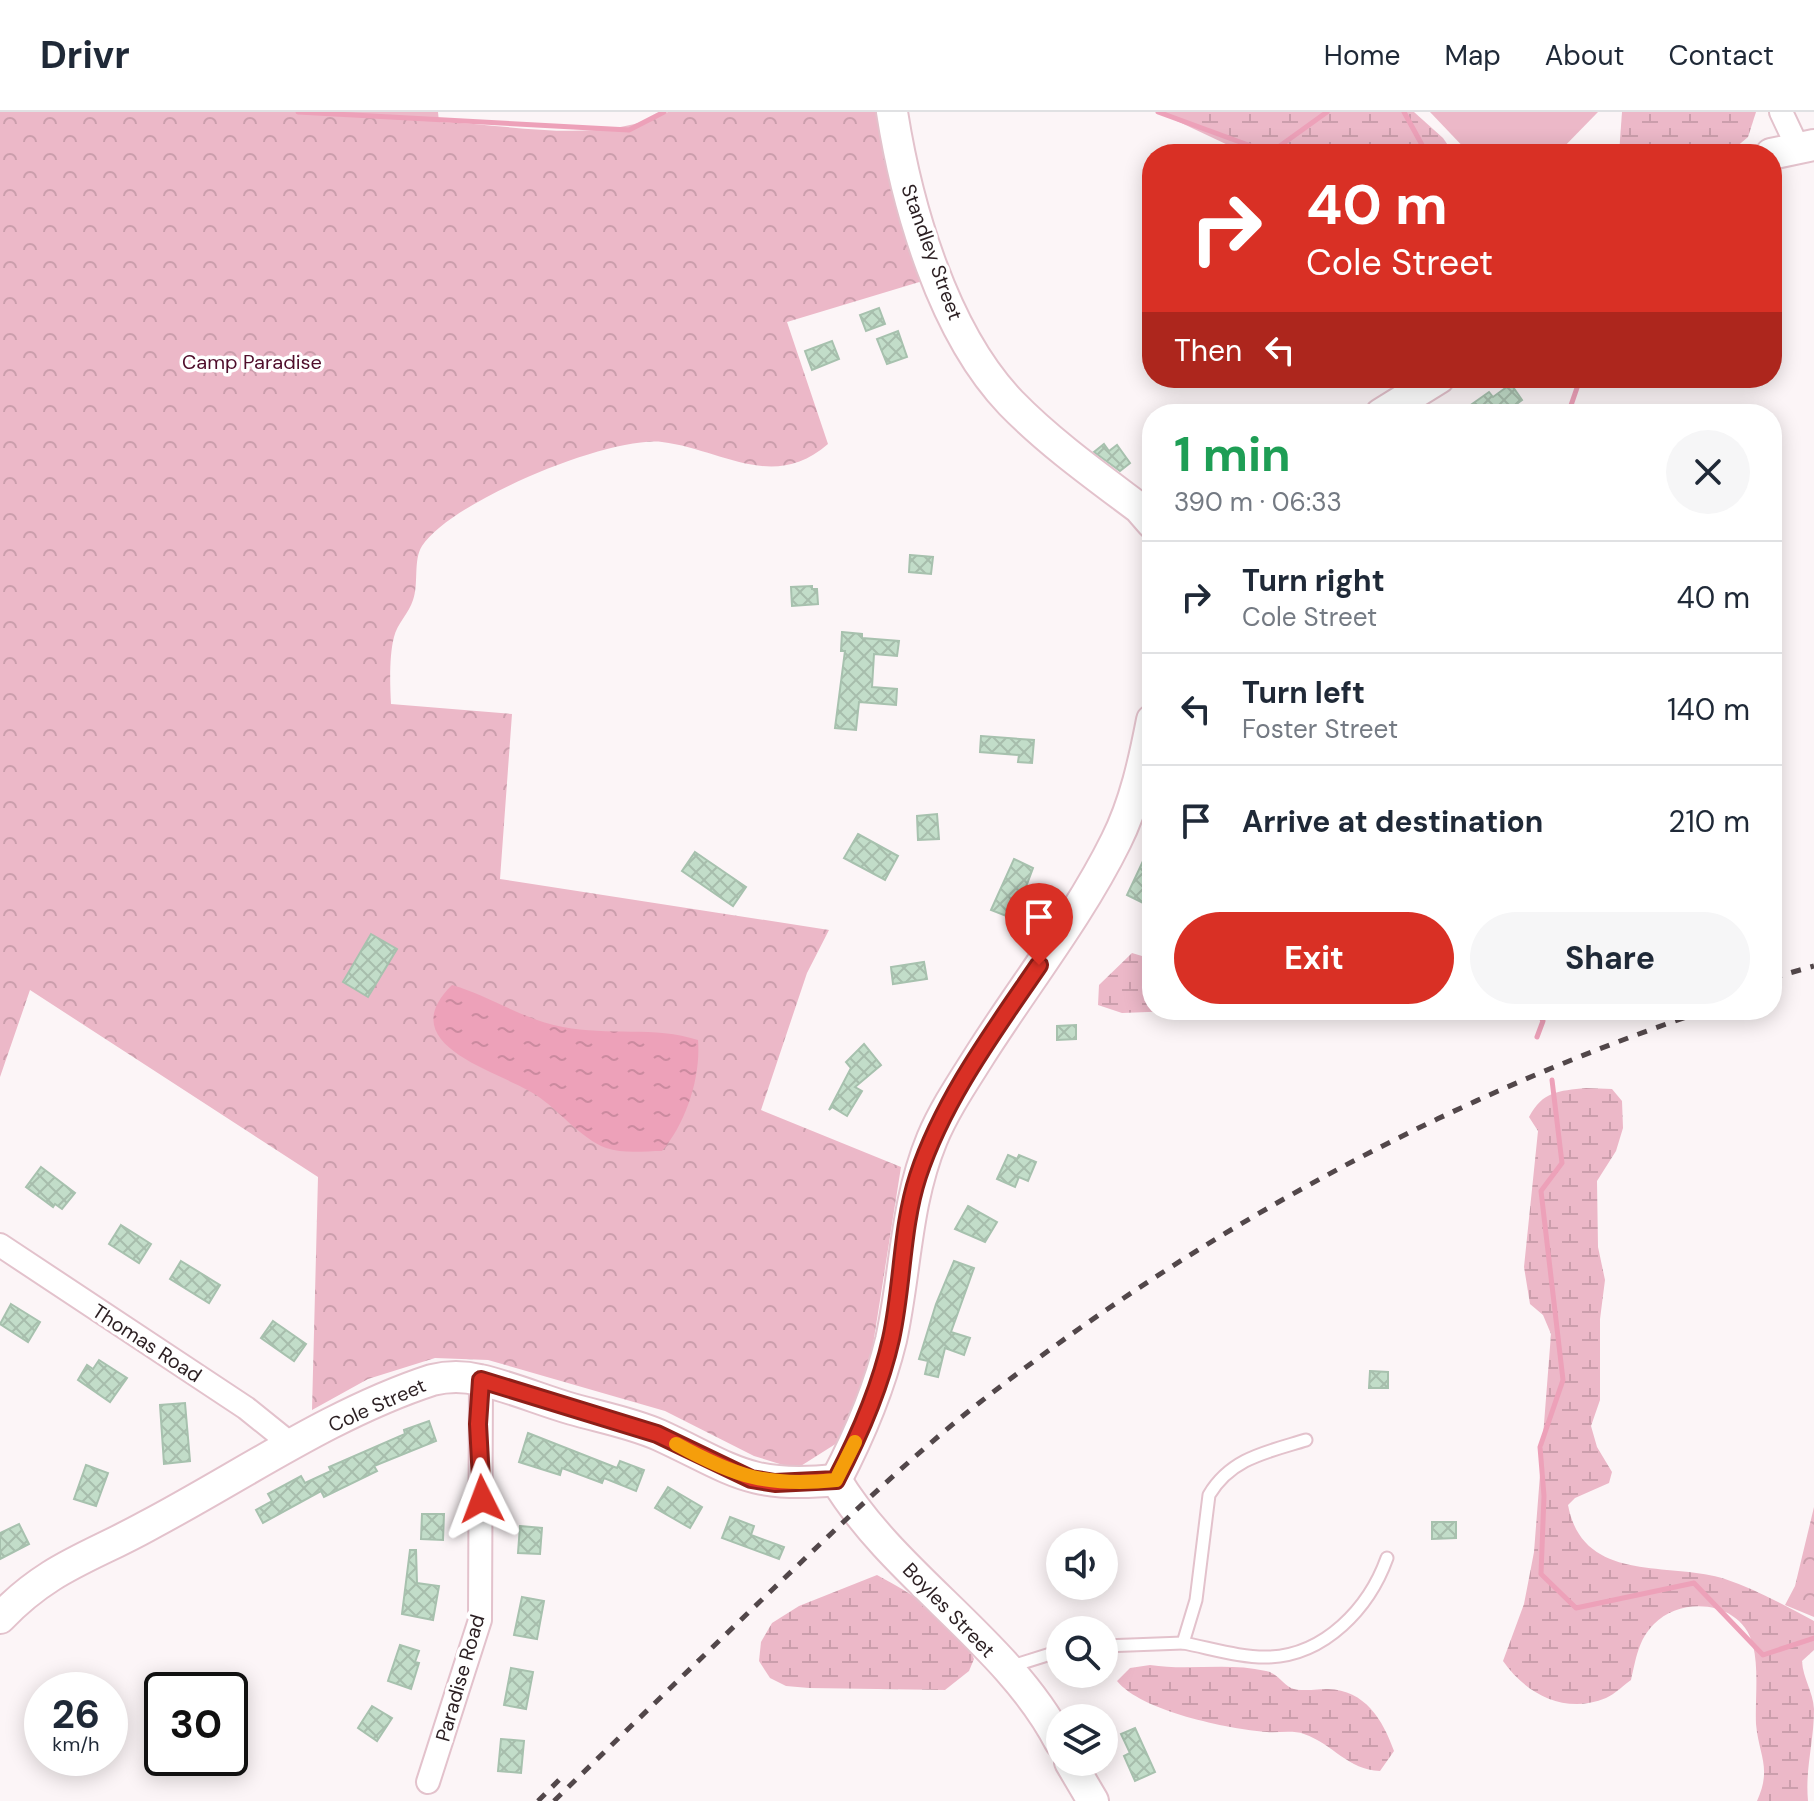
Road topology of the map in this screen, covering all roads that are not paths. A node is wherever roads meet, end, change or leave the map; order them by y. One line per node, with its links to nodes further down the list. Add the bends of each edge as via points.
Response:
1 (892, 112): 6 (street, Standley Street, via 913,210 940,285 986,371 1038,428)
2 (1781, 112): 3 (street)
3 (1794, 149)
4 (1423, 388): 5 (street)
5 (1397, 404)
6 (1142, 506)
7 (1142, 771): 12 (street, via 1117,840 1091,886 956,1092 934,1136 917,1178 906,1230 891,1340 860,1431)
8 (0, 1245): 11 (street, Thomas Road, via 246,1408)
9 (481, 1380): 11 (street, Cole Street, via 435,1379); 12 (street, Cole Street, via 657,1434 751,1479); 21 (street, Paradise Road, via 480,1620)
10 (1306, 1440): 15 (lane, via 1252,1456 1217,1481 1209,1495 1196,1600)
11 (292, 1445): 14 (street, Cole Street, via 145,1528 52,1573)
12 (836, 1480): 18 (street, Boyles Street, via 855,1511)
13 (1387, 1558): 15 (lane, via 1364,1603 1325,1641 1288,1656 1266,1658)
14 (0, 1618)
15 (1183, 1643): 16 (lane)
16 (1118, 1645)
17 (1046, 1655): 18 (lane)
18 (1005, 1668): 19 (street, Boyles Street)
19 (1046, 1723)
20 (1078, 1776): 22 (street)
21 (428, 1782)
22 (1093, 1801)

